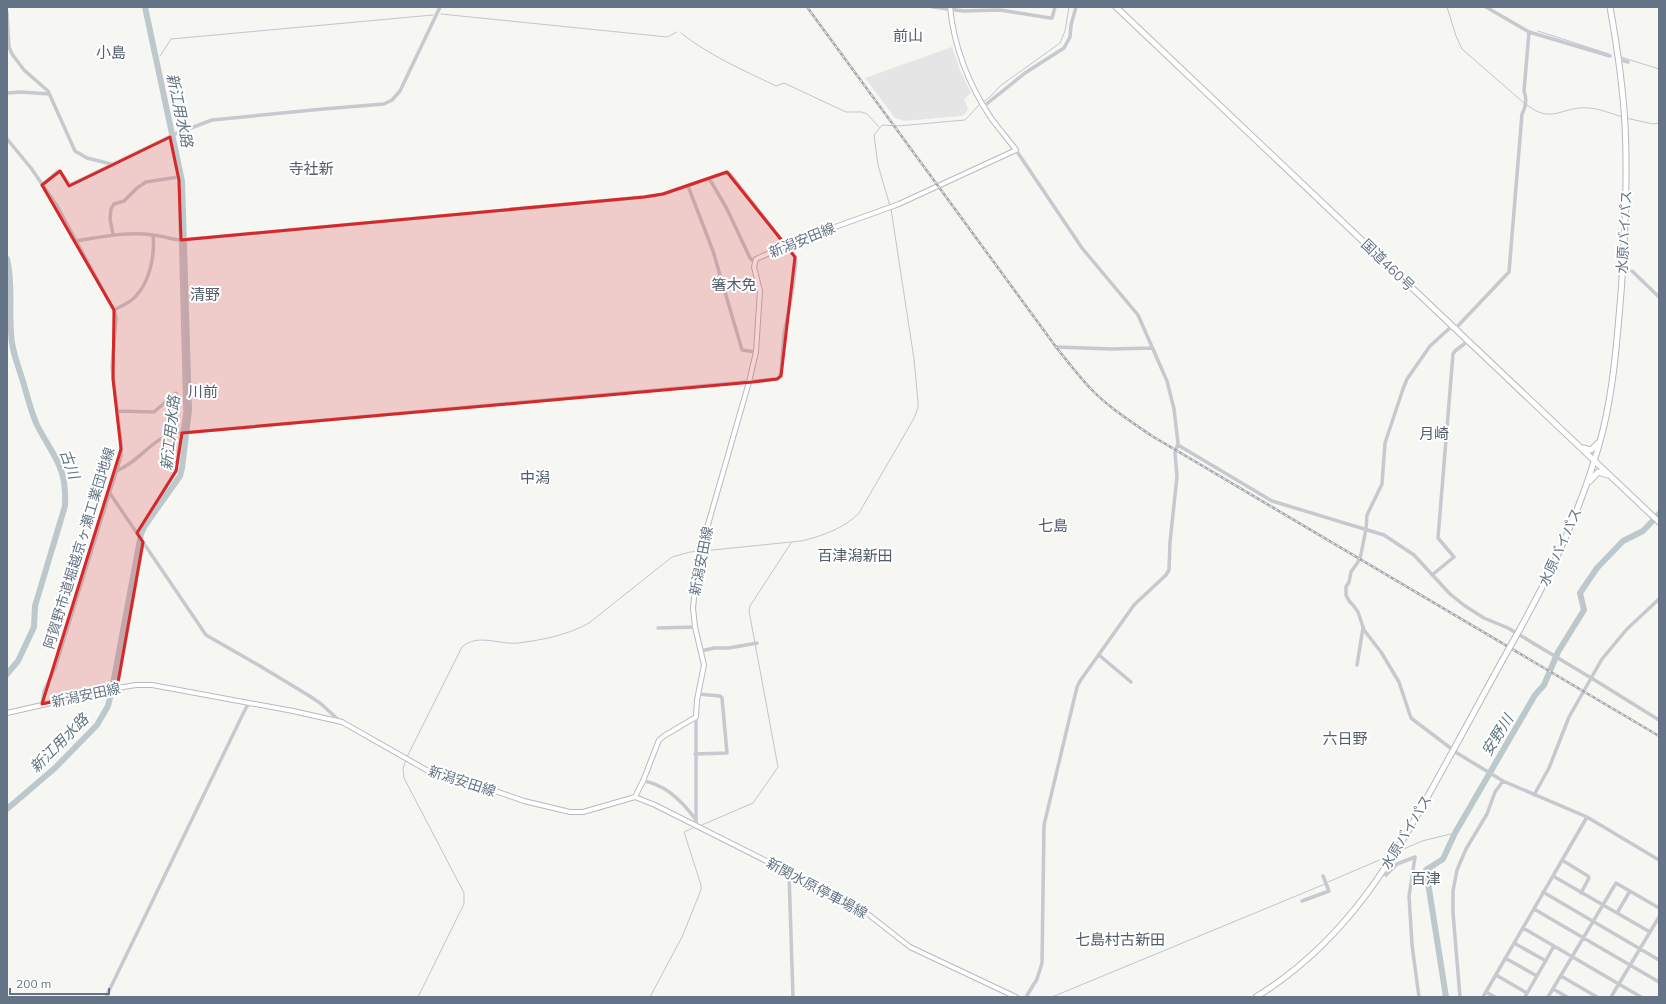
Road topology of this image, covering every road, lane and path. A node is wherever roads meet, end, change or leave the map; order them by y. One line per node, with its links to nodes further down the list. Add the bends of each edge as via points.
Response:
1 (440, 7): 17 (street, via 400,91 384,104 225,118 200,124)
2 (934, 7): 8 (street)
3 (1055, 7): 8 (street, via 1052,18 1000,10 963,11)
4 (1076, 7): 16 (street, via 1070,37 1064,48 1026,73)
5 (1116, 7): 34 (highway, 国道460号)
6 (1486, 7): 10 (street)
7 (1610, 7): 43 (highway, 水原バイパス, via 1624,108 1625,239 1609,399)
8 (950, 8): 16 (main road, via 958,52)
9 (7, 12): 15 (street, via 9,47 12,54 24,70)
10 (1529, 32): 11 (street); 34 (street, via 1512,265 1507,274)
11 (1610, 56)
12 (1621, 60): 13 (street)
13 (1628, 62)
14 (7, 93): 15 (street)
15 (49, 94): 20 (street, via 75,151 87,158)
16 (984, 106): 19 (main road)
17 (171, 137): 20 (street); 21 (street)
18 (7, 139): 23 (street, 阿賀野市道堀越京ヶ瀬工業団地線)
19 (1016, 150): 29 (main road, 新潟安田線, via 893,206); 37 (street, via 1082,248 1138,315)
20 (111, 164): 23 (street, via 72,184 57,172)
21 (178, 176): 25 (street, via 146,182 124,201 114,204 110,219); 27 (street)
22 (709, 178): 24 (street); 29 (street, via 727,172 731,175); 30 (street)
23 (42, 185): 28 (street, 阿賀野市道堀越京ヶ瀬工業団地線)
24 (688, 186): 27 (street, via 644,197); 38 (street, via 713,251 742,350)
25 (113, 234): 26 (street); 28 (street)
26 (153, 234): 27 (street); 33 (street, via 151,265 146,282 134,298)
27 (183, 240): 42 (street)
28 (76, 241): 33 (street, 阿賀野市道堀越京ヶ瀬工業団地線)
29 (787, 246): 30 (main road, 新潟安田線); 39 (street, via 796,262 780,376 777,379)
30 (754, 262): 38 (main road, 新潟安田線, via 760,291)
31 (1632, 271): 32 (street)
32 (1659, 297)
33 (114, 310): 41 (street, 阿賀野市道堀越京ヶ瀬工業団地線, via 116,318 112,367)
34 (1453, 328): 35 (highway, 国道460号); 52 (street, via 1430,346 1403,389 1385,444 1382,484 1367,515)
35 (1468, 341): 45 (highway, 国道460号); 55 (street, via 1453,354 1438,538 1454,557)
36 (1056, 347): 37 (street)
37 (1152, 348): 44 (street, via 1172,399)
38 (756, 352): 39 (main road, 新潟安田線)
39 (749, 382): 42 (street); 57 (main road, 新潟安田線, via 699,561 693,608)
40 (176, 394): 41 (street, via 154,412)
41 (117, 411): 47 (street, 阿賀野市道堀越京ヶ瀬工業団地線, via 122,449)
42 (185, 432): 47 (street, via 163,437 125,467); 53 (street, via 176,471)
43 (1600, 442): 45 (highway, via 1591,450); 46 (highway, 水原バイパス)
44 (1178, 445): 52 (street, via 1272,501); 62 (street, via 1175,453 1177,477 1169,570 1134,605)
45 (1580, 447): 46 (highway, 国道460号)
46 (1594, 461): 48 (highway, 国道460号); 49 (highway, 水原バイパス)
47 (116, 471): 50 (street, 阿賀野市道堀越京ヶ瀬工業団地線)
48 (1609, 475): 49 (highway, via 1596,473); 51 (highway, 国道460号)
49 (1587, 485): 119 (highway, 水原バイパス, bridge, via 1555,563 1520,629 1418,814 1374,884 1352,914 1324,944)
50 (109, 492): 53 (street); 68 (street, 阿賀野市道堀越京ヶ瀬工業団地線, via 55,668 44,690)
51 (1659, 522)
52 (1366, 529): 55 (street, via 1392,539 1414,556); 58 (street, via 1360,559 1351,572 1346,587 1346,595 1358,612)
53 (138, 534): 54 (street)
54 (142, 541): 65 (street); 72 (street, via 206,635 308,695)
55 (1432, 575): 71 (street, bridge, via 1450,594 1472,611 1539,646)
56 (1659, 599): 76 (street, via 1627,629 1602,659 1569,717 1549,768)
57 (695, 627): 59 (street); 61 (main road, 新潟安田線)
58 (1363, 627): 63 (street); 74 (street, via 1399,682 1412,719 1469,761)
59 (658, 628)
60 (756, 643): 61 (street)
61 (701, 650): 66 (main road, 新潟安田線, via 704,665)
62 (1099, 655): 64 (street); 118 (street, via 1077,687 1044,825 1042,963 1037,979)
63 (1357, 665)
64 (1131, 682)
65 (117, 688): 67 (main road, 新潟安田線, via 136,684 152,685); 68 (main road, 新潟安田線)
66 (698, 694): 70 (main road, 新潟安田線); 73 (street, via 722,698 727,753)
67 (250, 703): 72 (main road, 新潟安田線); 115 (street)
68 (42, 704): 69 (main road, 新潟安田線)
69 (7, 713)
70 (696, 717): 73 (street); 75 (main road, via 659,740)
71 (1659, 720)
72 (342, 722): 77 (main road, 新潟安田線, via 408,761 440,776 484,787 524,801 570,812 591,811)
73 (696, 754): 79 (street)
74 (1501, 780): 76 (street); 121 (street, via 1487,814 1466,849 1457,870 1453,891)
75 (643, 781): 77 (main road); 79 (street, via 655,783 666,790 689,811)
76 (1534, 795): 78 (street)
77 (635, 797): 79 (main road, 新関水原停車場線)
78 (1586, 817): 80 (street); 81 (street)
79 (696, 824): 82 (main road, 新関水原停車場線)
80 (1562, 860): 85 (street); 88 (street, via 1588,876)
81 (1659, 860)
82 (789, 873): 116 (street); 117 (main road, 新関水原停車場線, via 864,911 910,947)
83 (1386, 874): 120 (street, via 1397,864 1415,857 1409,896)
84 (1323, 876): 89 (street, via 1329,891)
85 (1553, 876): 87 (street); 88 (street)
86 (1630, 891): 90 (street, via 1616,883); 92 (street); 93 (street)
87 (1543, 892): 91 (street); 95 (street)
88 (1581, 893): 90 (street)
89 (1302, 901)
90 (1602, 905): 93 (street); 95 (street)
91 (1534, 908): 96 (street); 98 (street)
92 (1659, 908)
93 (1617, 913): 97 (street)
94 (1659, 917): 97 (street)
95 (1593, 921): 98 (street); 101 (street)
96 (1523, 928): 99 (street); 100 (street)
97 (1650, 932): 101 (street)
98 (1583, 938): 102 (street); 106 (street)
99 (1514, 943): 103 (street); 105 (street)
100 (1554, 946): 102 (street); 105 (street)
101 (1640, 949): 104 (street); 106 (street)
102 (1572, 956): 109 (street); 111 (street)
103 (1505, 958): 107 (street); 108 (street)
104 (1659, 960)
105 (1546, 961): 108 (street)
106 (1630, 965): 110 (street); 111 (street)
107 (1496, 975): 113 (street); 114 (street)
108 (1537, 976): 114 (street)
109 (1561, 976): 112 (street); 126 (street)
110 (1659, 982)
111 (1619, 984): 127 (street); 128 (street)
112 (1553, 989): 124 (street); 125 (street)
113 (1486, 992): 122 (street); 123 (street)
114 (1526, 995)
115 (106, 997)
116 (793, 997)
117 (1016, 997)
118 (1026, 997)
119 (1256, 997)
120 (1419, 997)
121 (1460, 997)
122 (1483, 997)
123 (1495, 997)
124 (1548, 997)
125 (1567, 997)
126 (1597, 997)
127 (1611, 997)
128 (1641, 997)

